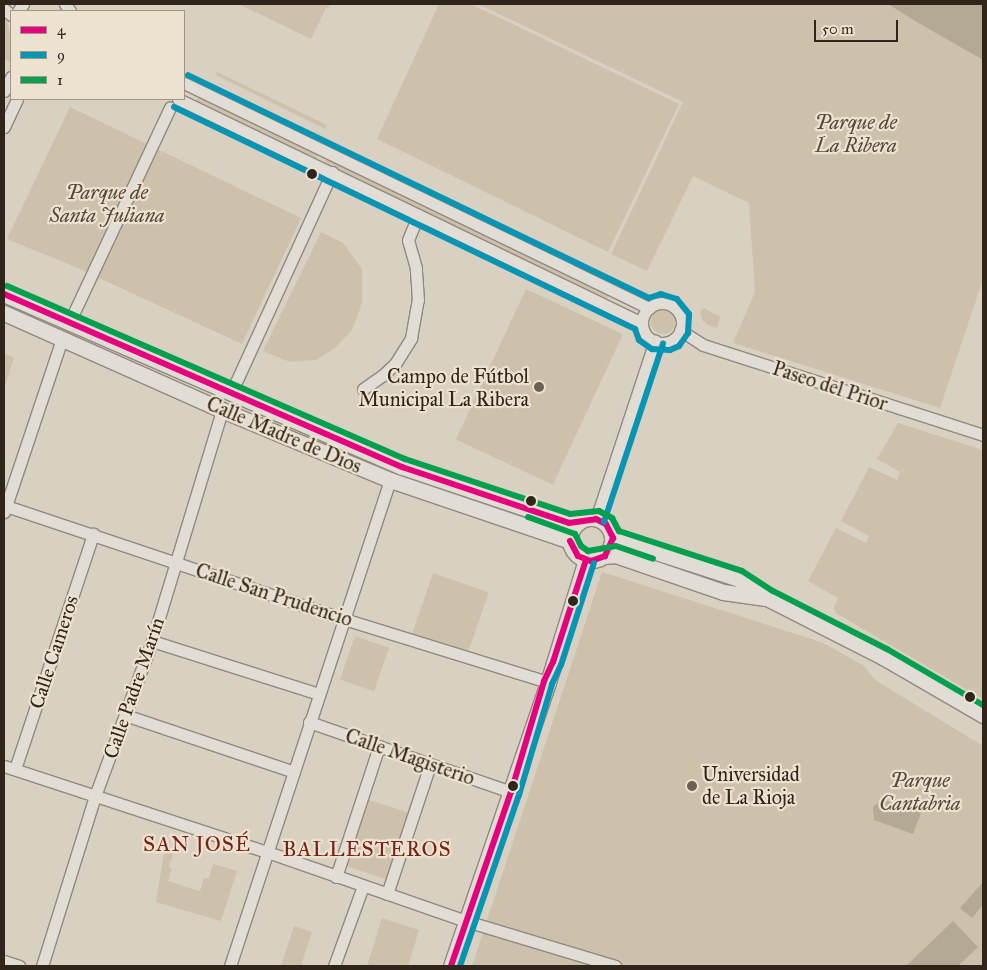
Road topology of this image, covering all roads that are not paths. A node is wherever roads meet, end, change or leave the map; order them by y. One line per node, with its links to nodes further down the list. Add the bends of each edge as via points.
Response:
1 (10, 78): 3 (street)
2 (185, 83): 10 (street)
3 (4, 92)
4 (17, 100): 6 (street)
5 (174, 103): 7 (street); 13 (street)
6 (4, 127)
7 (332, 172): 8 (street); 18 (street)
8 (418, 215): 12 (street); 17 (street, via 408,240 416,268 418,300 411,338 395,364)
9 (4, 294): 13 (main road, Calle Madre de Dios)
10 (649, 308): 12 (street); 14 (street, via 661,303 673,307 681,317)
11 (4, 312): 15 (main road, Calle Madre de Dios)
12 (642, 323): 16 (street, via 646,334)
13 (69, 324): 18 (main road, Calle Madre de Dios)
14 (680, 330): 16 (street, via 667,342); 20 (street, Paseo del Prior, via 704,345)
15 (62, 339): 19 (main road, Calle Madre de Dios); 22 (street)
16 (655, 341): 23 (street)
17 (363, 389)
18 (231, 393): 24 (main road, Calle Madre de Dios, via 402,467 569,523)
19 (222, 410): 21 (main road, Calle Madre de Dios); 30 (street, Calle Padre Marín)
20 (983, 435)
21 (390, 480): 27 (main road, Calle Madre de Dios); 32 (street)
22 (5, 510): 25 (street, Calle San Prudencio)
23 (596, 519): 24 (main road); 26 (main road, via 609,528)
24 (579, 522): 27 (main road)
25 (93, 534): 30 (street, Calle San Prudencio); 42 (street, Calle Cameros)
26 (613, 538): 28 (main road); 31 (main road, via 739,579)
27 (570, 541): 29 (main road, via 572,550)
28 (605, 556): 29 (main road); 31 (main road, via 615,555 724,592)
29 (586, 560): 34 (main road)
30 (176, 563): 32 (street, Calle San Prudencio); 33 (street, Calle Padre Marín)
31 (769, 599): 37 (main road, via 883,657)
32 (344, 619): 34 (street, Calle San Prudencio); 35 (street)
33 (152, 642): 35 (street); 36 (street, Calle Padre Marín)
34 (542, 689): 44 (main road)
35 (319, 694): 38 (street)
36 (125, 715): 43 (street); 45 (street, Calle Padre Marín)
37 (983, 715)
38 (310, 722): 39 (street, Calle Magisterio); 43 (street)
39 (379, 746): 40 (street, Calle Magisterio); 47 (street)
40 (430, 765): 44 (street, Calle Magisterio); 49 (street)
41 (4, 766): 42 (street)
42 (15, 770): 45 (street)
43 (294, 772): 46 (street)
44 (511, 792): 50 (main road)
45 (96, 796): 46 (street); 53 (street, Calle Padre Marín)
46 (267, 853): 47 (street); 54 (street)
47 (336, 877): 48 (street)
48 (363, 886): 49 (street); 55 (street)
49 (387, 894): 50 (street)
50 (466, 921): 56 (main road); 57 (street)
51 (4, 961): 52 (street)
52 (18, 966)
53 (42, 966)
54 (230, 966)
55 (334, 966)
56 (451, 966)
57 (615, 966)

